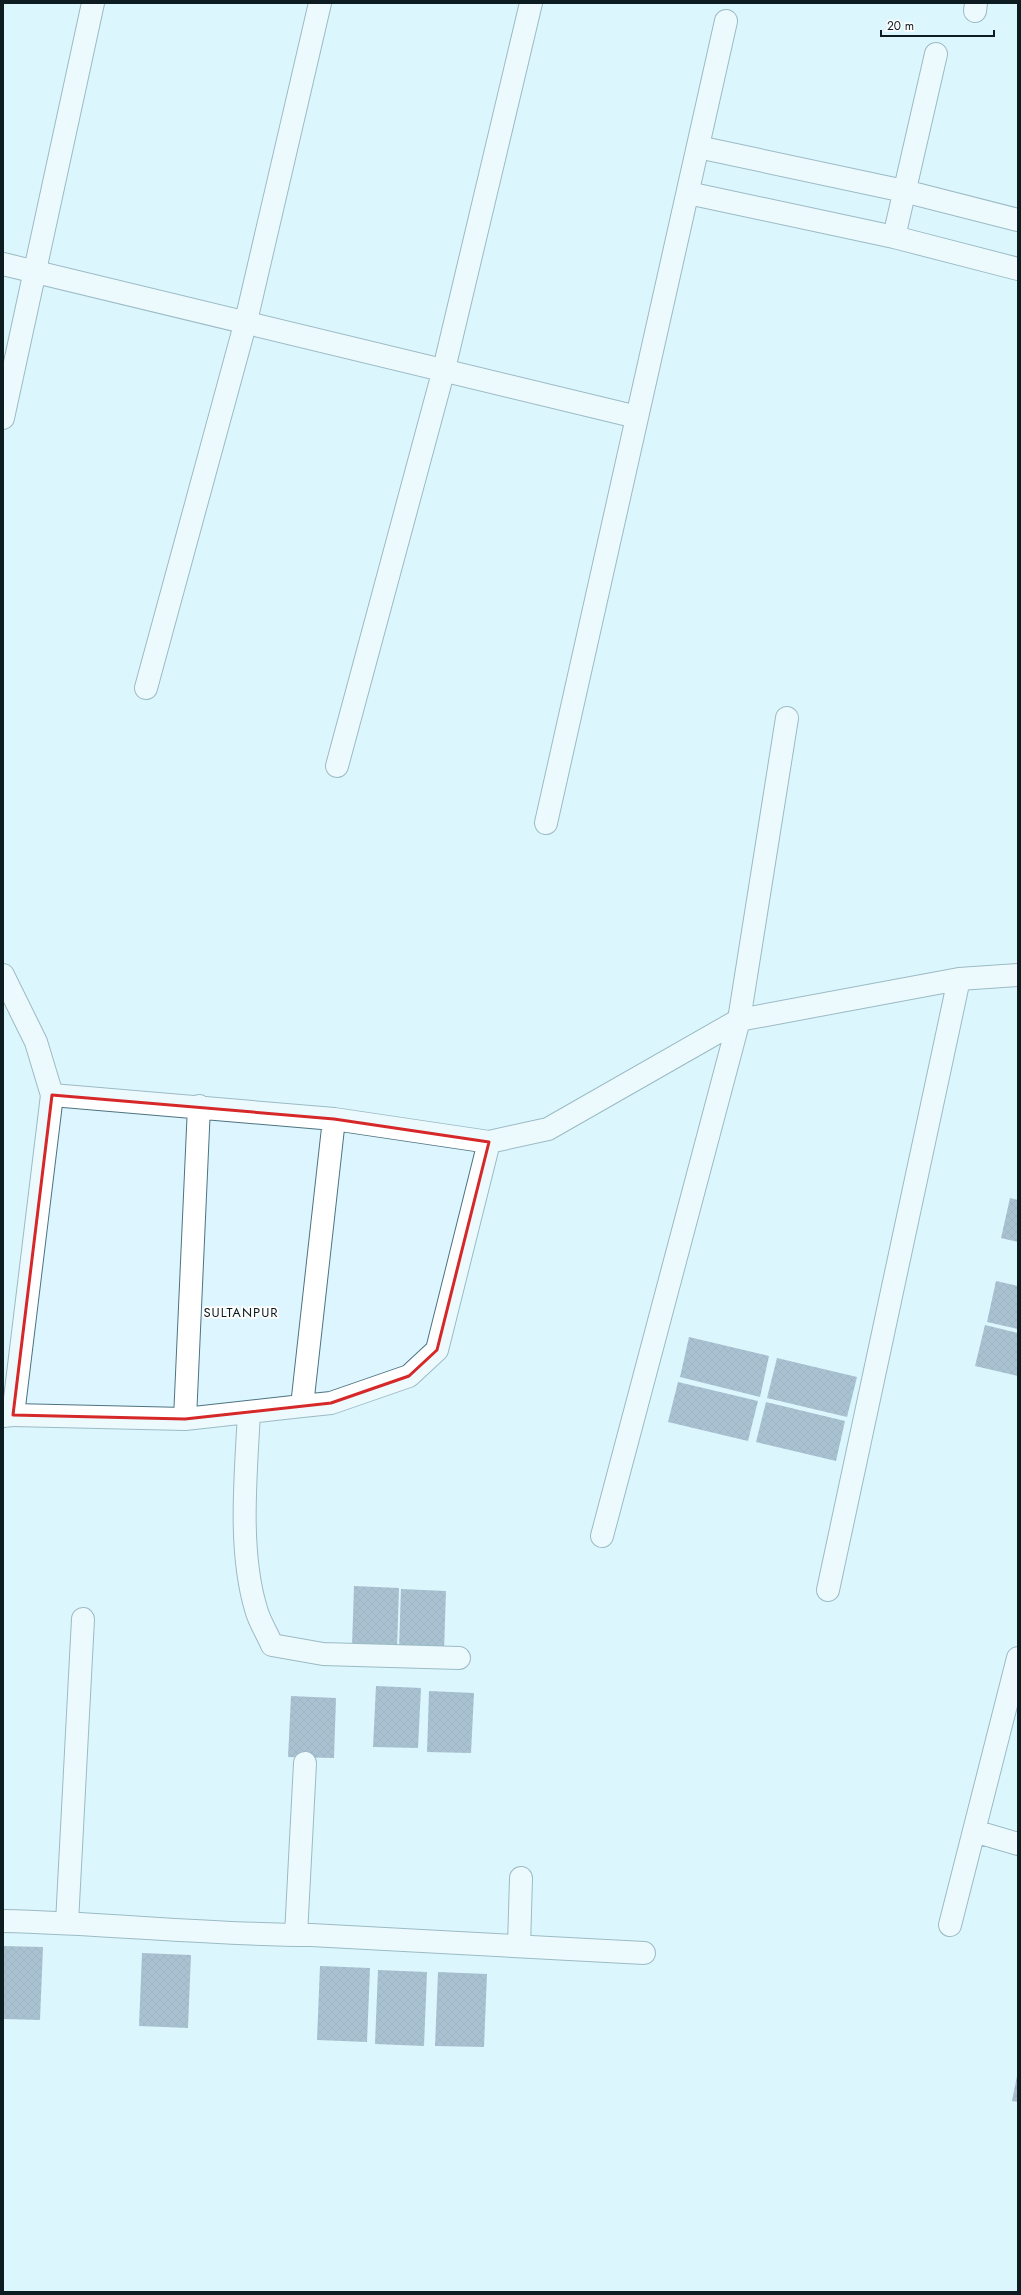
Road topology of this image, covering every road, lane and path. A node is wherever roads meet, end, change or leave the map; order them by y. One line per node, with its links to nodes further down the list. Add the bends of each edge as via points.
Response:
1 (93, 3): 13 (street)
2 (320, 3): 14 (street)
3 (531, 3): 15 (street)
4 (726, 21): 6 (street)
5 (936, 54): 7 (street)
6 (698, 147): 7 (street); 8 (street)
7 (904, 191): 9 (street); 10 (street)
8 (688, 193): 10 (street); 16 (street)
9 (1018, 220)
10 (894, 238): 12 (street)
11 (3, 264): 13 (street)
12 (1018, 269)
13 (36, 271): 14 (street); 17 (street)
14 (246, 321): 15 (street); 18 (street)
15 (444, 369): 16 (street); 20 (street)
16 (637, 417): 21 (street)
17 (3, 418)
18 (146, 688)
19 (787, 718): 25 (street)
20 (337, 766)
21 (546, 823)
22 (3, 975): 26 (street, via 36,1042)
23 (1018, 975): 24 (street)
24 (959, 979): 25 (street); 35 (street)
25 (739, 1020): 29 (street, via 548,1129); 34 (street)
26 (52, 1095): 27 (street); 32 (street)
27 (199, 1106): 28 (street); 33 (street)
28 (334, 1119): 29 (street); 30 (street)
29 (489, 1142): 30 (street, via 437,1350 409,1376 331,1403)
30 (302, 1406): 31 (street)
31 (249, 1412): 33 (street); 37 (street, via 244,1510 249,1566 256,1609 272,1645 323,1654)
32 (8, 1416): 33 (street)
33 (185, 1419)
34 (602, 1536)
35 (828, 1590)
36 (83, 1619): 44 (street)
37 (459, 1658)
38 (1018, 1658): 40 (street)
39 (305, 1763): 46 (street)
40 (974, 1831): 41 (street); 45 (street)
41 (1018, 1844)
42 (521, 1878): 47 (street)
43 (3, 1922): 44 (street)
44 (67, 1923): 46 (street)
45 (950, 1925)
46 (296, 1935): 47 (street)
47 (519, 1946): 48 (street)
48 (644, 1953)

